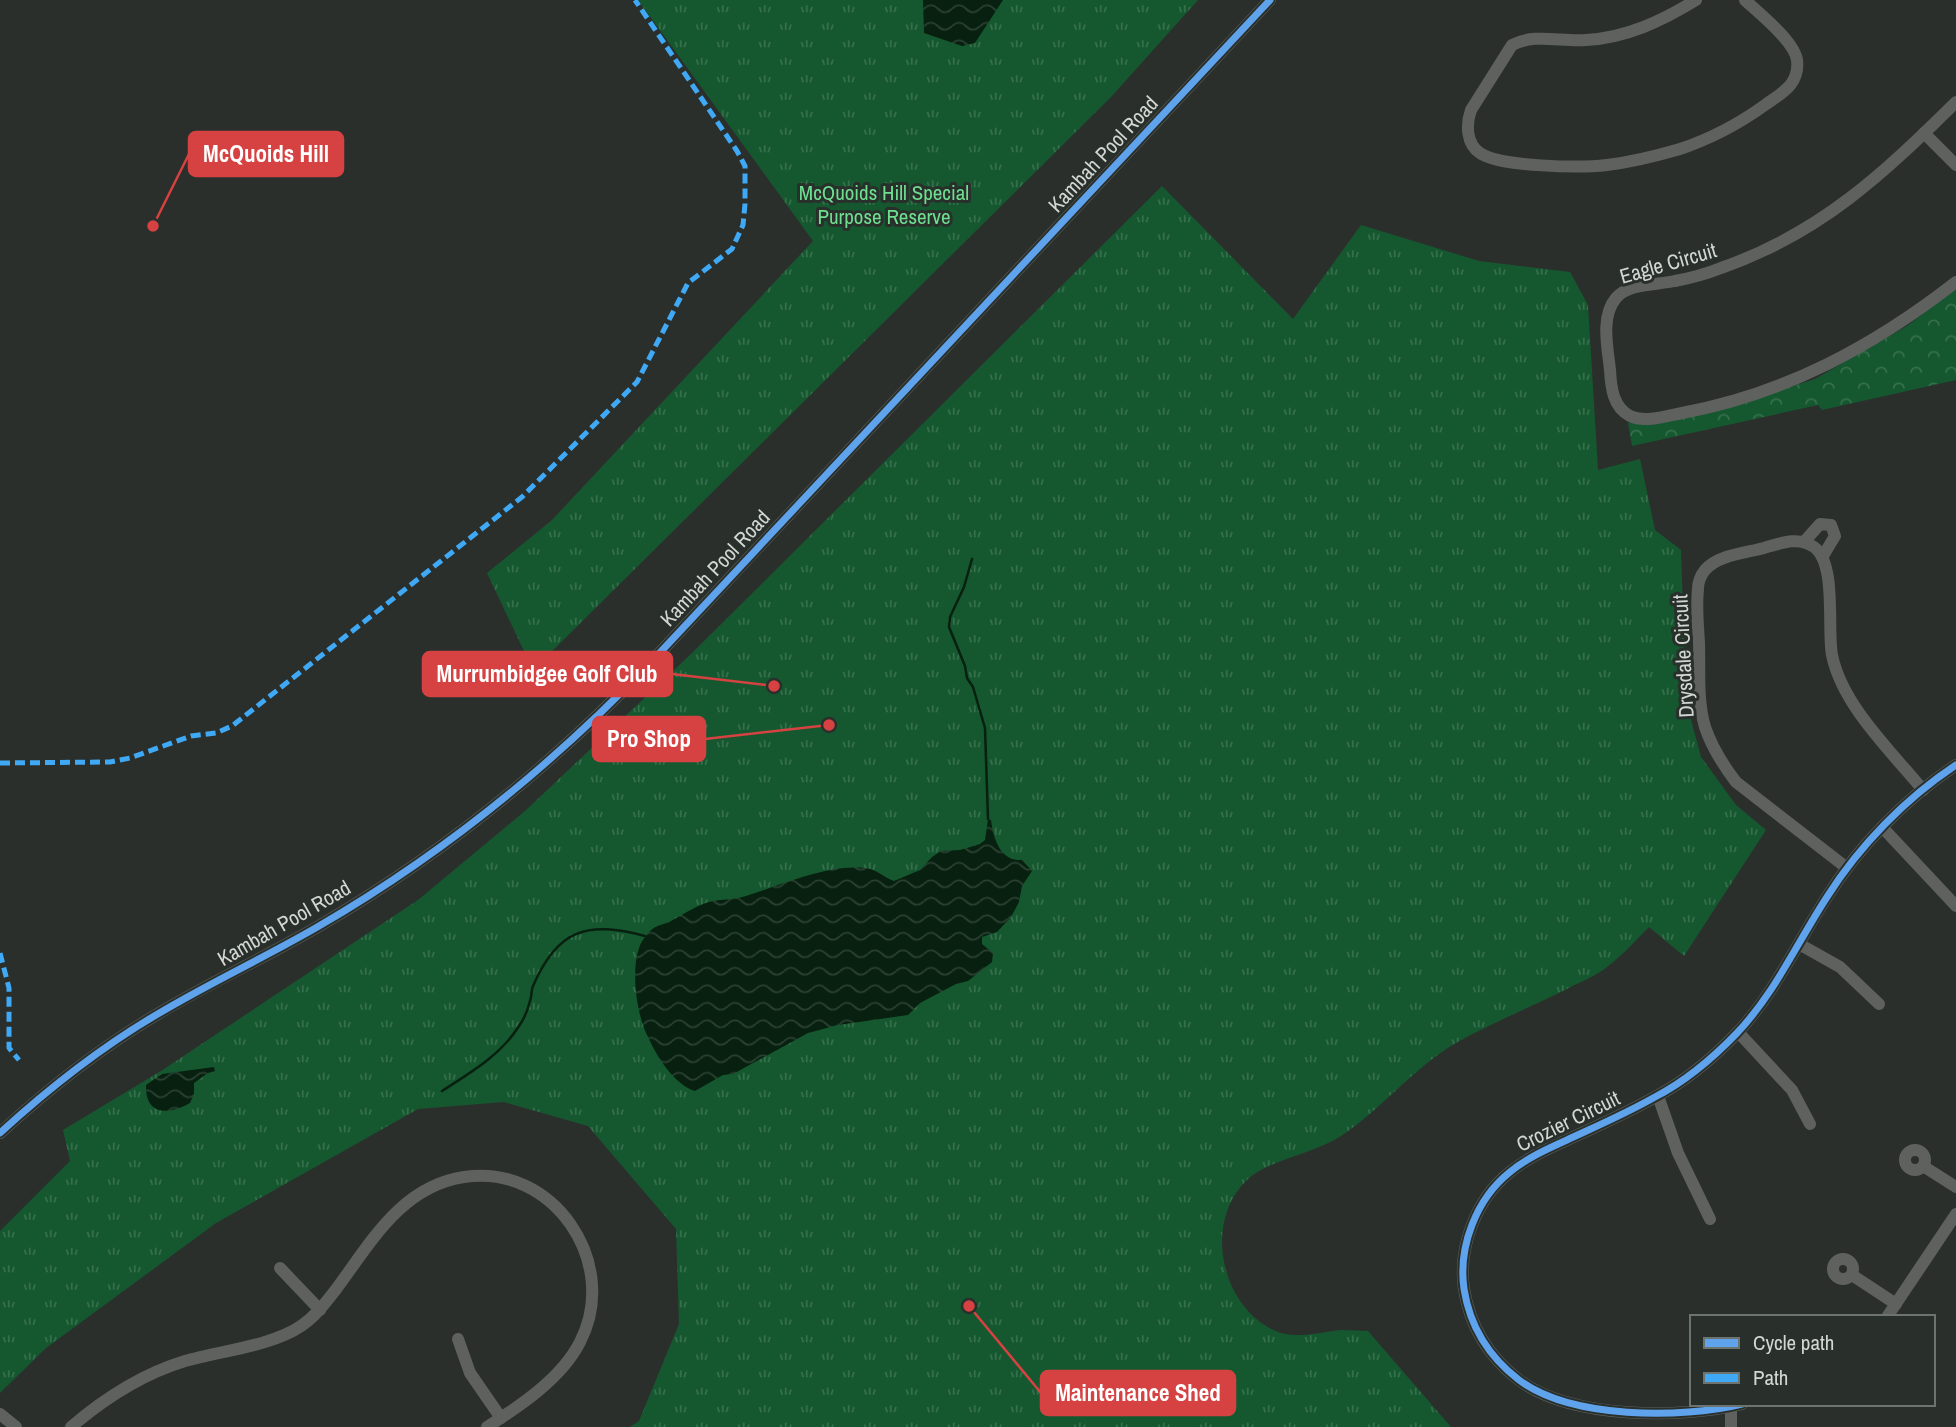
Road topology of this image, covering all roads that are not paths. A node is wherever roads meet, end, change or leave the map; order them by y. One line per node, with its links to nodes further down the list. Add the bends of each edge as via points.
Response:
1 (1270, 0): 20 (street, Kambah Pool Road, via 635,678 561,750 411,868 319,926 134,1028)
2 (1696, 0): 3 (street, via 1629,33 1583,41 1521,40 1512,46 1472,110 1468,119 1471,143 1488,158 1588,167 1645,159 1718,133 1789,89 1797,73 1791,46)
3 (1745, 0)
4 (1956, 102): 5 (street, Eagle Circuit)
5 (1924, 133): 6 (street); 7 (street, Eagle Circuit, via 1868,186 1795,235 1717,270 1630,289 1616,297 1606,323 1611,388 1629,416 1643,419 1742,399 1842,358 1916,313)
6 (1956, 165)
7 (1956, 282)
8 (1804, 542): 9 (street); 9 (street, Drysdale Circuit, via 1820,524 1831,525 1835,536); 13 (street, Drysdale Circuit, via 1786,542 1717,560 1702,575 1698,591 1703,717 1713,748 1736,782)
9 (1823, 556): 11 (street, Drysdale Circuit, via 1828,572 1830,643 1842,685)
10 (1956, 765): 11 (street, Crozier Circuit)
11 (1923, 790): 12 (street, Crozier Circuit)
12 (1882, 827): 13 (street, Crozier Circuit); 14 (street)
13 (1847, 868): 15 (street, Crozier Circuit)
14 (1956, 906)
15 (1799, 944): 16 (street, via 1840,967); 17 (street, Crozier Circuit)
16 (1879, 1004)
17 (1738, 1032): 18 (street, Crozier Circuit, via 1702,1066); 19 (street, via 1792,1090)
18 (1658, 1096): 24 (street, via 1678,1153); 31 (street, Crozier Circuit, via 1528,1159 1497,1183 1479,1209 1468,1239 1462,1272 1466,1301 1491,1354 1506,1370 1542,1393 1642,1413 1678,1414)
19 (1810, 1124)
20 (0, 1133)
21 (1923, 1166): 22 (street)
22 (1956, 1187)
23 (1956, 1214): 27 (street)
24 (1710, 1219)
25 (280, 1268): 28 (street)
26 (1852, 1275): 27 (street)
27 (1896, 1304): 29 (street)
28 (320, 1310): 34 (street, via 387,1221 408,1199 433,1185 465,1176 490,1176 539,1194 560,1210 585,1248 593,1284 591,1308 573,1354); 36 (street, via 282,1336 152,1373 106,1399)
29 (1888, 1315)
30 (458, 1339): 34 (street, via 470,1373)
31 (1731, 1406)
32 (1738, 1406): 38 (street)
33 (0, 1414): 35 (street)
34 (501, 1418): 37 (street)
35 (16, 1427)
36 (71, 1427)
37 (487, 1427)
38 (1731, 1427)

